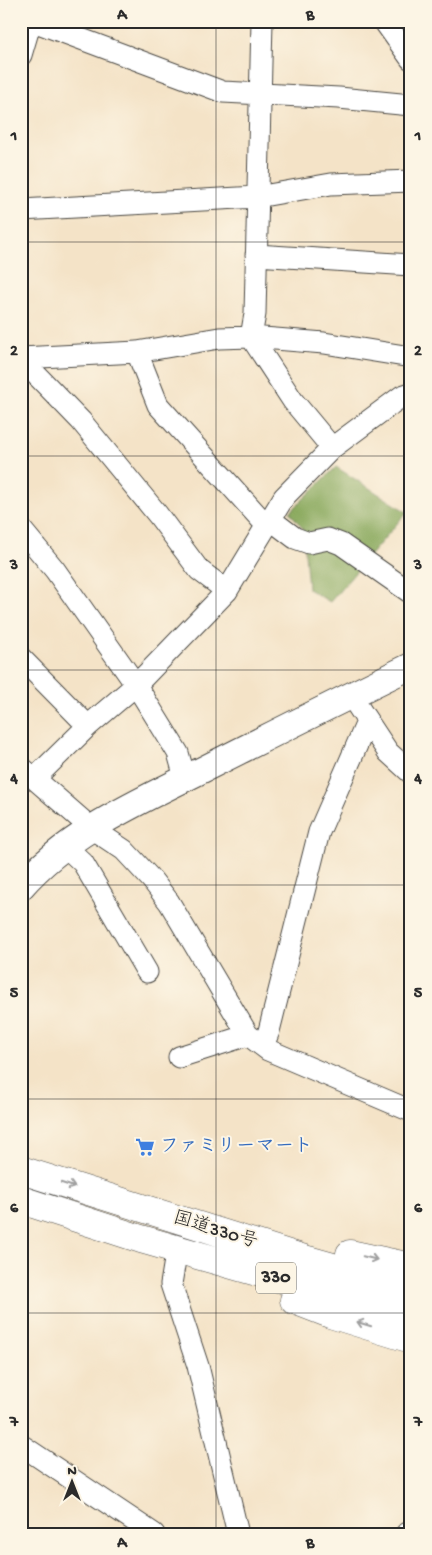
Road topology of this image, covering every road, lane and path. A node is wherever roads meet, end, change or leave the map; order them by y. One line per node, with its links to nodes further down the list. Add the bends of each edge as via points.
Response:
1 (32, 21): 4 (street); 6 (street, via 223,92)
2 (262, 21): 6 (street)
3 (384, 21): 5 (street)
4 (21, 55)
5 (411, 59)
6 (260, 94): 7 (street); 9 (street)
7 (411, 105)
8 (411, 181): 9 (street, via 330,184)
9 (257, 197): 10 (street); 11 (street)
10 (21, 210)
11 (256, 255): 12 (street); 13 (street)
12 (411, 265)
13 (251, 337): 14 (street, via 219,338); 15 (street, via 324,343); 18 (street, via 293,401)
14 (137, 352): 16 (street); 19 (street, via 158,405)
15 (411, 357)
16 (21, 359): 21 (street, via 81,421 199,570)
17 (411, 393): 18 (street, via 402,396)
18 (332, 448): 19 (street, via 284,497)
19 (268, 523): 21 (street); 22 (street, via 295,538 309,542 328,539 340,544)
20 (21, 529): 25 (street)
21 (227, 591): 25 (street)
22 (411, 593)
23 (21, 658): 28 (street)
24 (411, 666): 26 (street)
25 (136, 685): 28 (street); 31 (street, via 178,752)
26 (350, 696): 27 (street); 31 (street)
27 (367, 722): 30 (street, via 388,752); 36 (street, via 319,832 269,1031)
28 (88, 726): 29 (street)
29 (28, 773): 32 (street)
30 (411, 773)
31 (185, 778): 32 (street)
32 (92, 828): 33 (street); 36 (street, via 124,850 169,902)
33 (65, 846): 34 (street); 35 (street, via 83,863)
34 (21, 887)
35 (147, 972)
36 (255, 1040): 37 (street); 38 (street, via 276,1054)
37 (179, 1057)
38 (411, 1111)
39 (21, 1170): 41 (highway, 国道330号 / 330, one-way to 41)
40 (21, 1200): 42 (highway, 国道330号 / 330)
41 (151, 1212): 44 (highway, one-way to 44); 45 (highway, 国道330号 / 330)
42 (141, 1239): 43 (highway); 46 (highway, 国道330号 / 330)
43 (176, 1254): 47 (highway, one-way to 43, via 330,1314); 51 (street, via 171,1284 198,1366)
44 (411, 1268)
45 (411, 1289)
46 (411, 1316)
47 (411, 1338)
48 (21, 1446): 50 (street)
49 (411, 1531): 52 (street)
50 (154, 1534)
51 (238, 1534)
52 (406, 1534)

